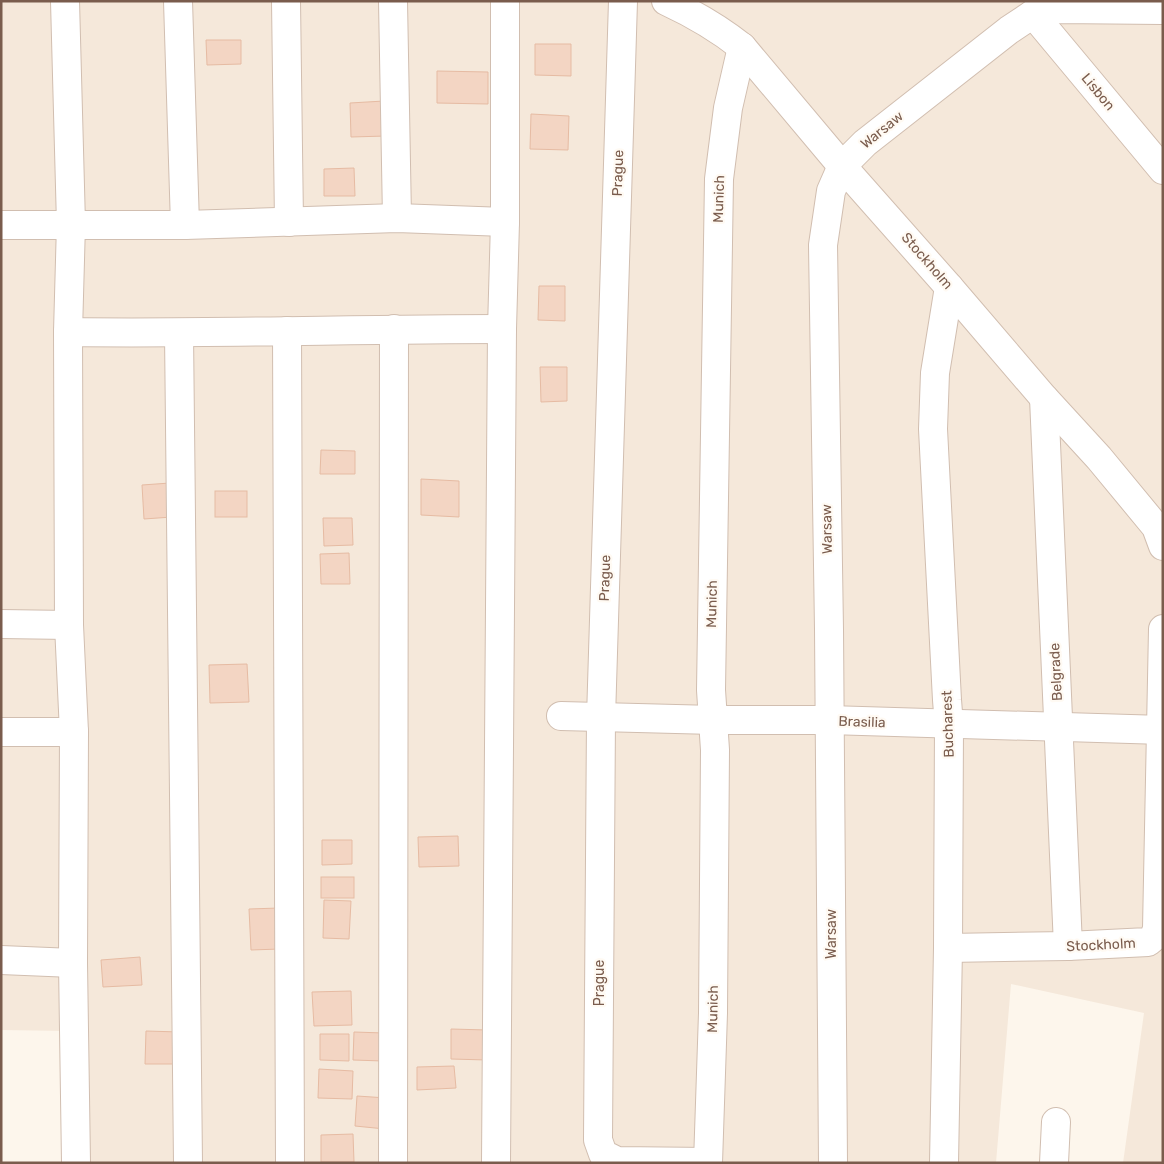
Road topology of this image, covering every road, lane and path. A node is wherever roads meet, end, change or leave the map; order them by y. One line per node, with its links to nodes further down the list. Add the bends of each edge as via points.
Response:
1 (65, 1): 16 (street)
2 (178, 1): 18 (street)
3 (286, 1): 14 (street)
4 (392, 1): 13 (street)
5 (504, 1): 15 (street)
6 (623, 1): 31 (street, Prague)
7 (666, 1): 10 (street, Stockholm, via 698,16)
8 (1163, 10): 9 (street)
9 (1045, 12): 11 (street, Warsaw, via 1009,30 865,142); 12 (street, Lisbon)
10 (742, 47): 11 (street, Stockholm); 32 (street, Munich, via 728,108 719,179 711,690)
11 (842, 166): 19 (street, Stockholm); 33 (street, Warsaw, via 831,191 823,244)
12 (1163, 170)
13 (397, 218): 14 (street); 15 (street)
14 (289, 222): 18 (street)
15 (505, 222): 21 (street)
16 (71, 224): 17 (street); 18 (street); 23 (street)
17 (1, 225)
18 (185, 225)
19 (949, 287): 25 (street, Stockholm); 34 (street, Bucharest, via 935,373 933,429)
20 (394, 329): 21 (street); 22 (street); 48 (street)
21 (502, 329): 49 (street)
22 (287, 330): 24 (street); 47 (street)
23 (68, 332): 24 (street); 28 (street)
24 (179, 333): 46 (street)
25 (1044, 398): 26 (street, Stockholm, via 1156,527); 35 (street, Belgrade)
26 (1163, 546)
27 (1, 624): 28 (street)
28 (69, 625): 38 (street)
29 (1163, 629): 36 (street, Stockholm)
30 (561, 716): 31 (street, Brasilia)
31 (601, 718): 32 (street, Brasilia); 44 (street, Prague, via 598,1140 603,1154 617,1161)
32 (714, 720): 33 (street, Brasilia); 44 (street, Munich, via 713,1013)
33 (829, 720): 34 (street, Brasilia); 50 (street, Warsaw)
34 (950, 725): 35 (street, Brasilia); 40 (street, Bucharest)
35 (1058, 726): 36 (street, Brasilia); 39 (street, Belgrade)
36 (1162, 730): 39 (street, Stockholm, via 1157,929 1154,937 1148,942)
37 (1, 732): 38 (street)
38 (74, 732): 42 (street)
39 (1068, 946): 40 (street, Stockholm)
40 (948, 948): 51 (street, Bucharest)
41 (1, 960): 42 (street)
42 (72, 963): 45 (street)
43 (1056, 1122): 52 (street)
44 (708, 1162)
45 (76, 1163)
46 (188, 1163)
47 (290, 1163)
48 (393, 1163)
49 (496, 1163)
50 (833, 1163)
51 (944, 1163)
52 (1054, 1163)

